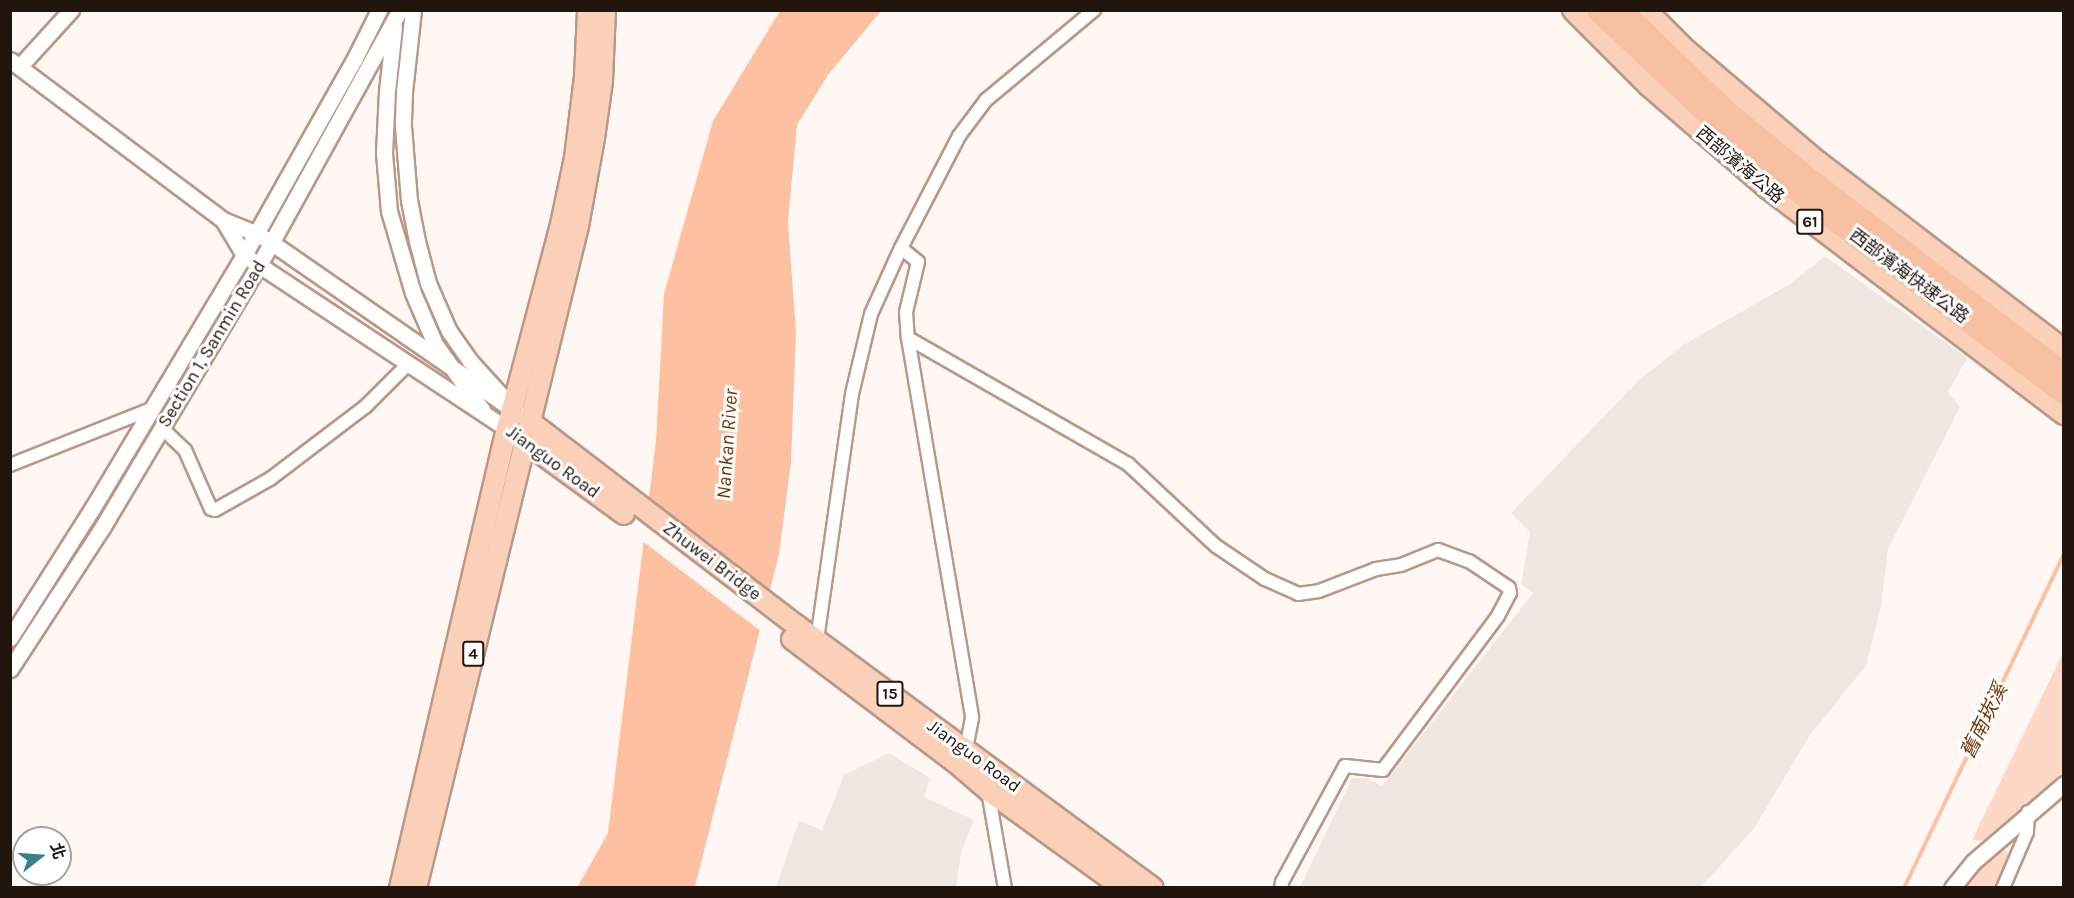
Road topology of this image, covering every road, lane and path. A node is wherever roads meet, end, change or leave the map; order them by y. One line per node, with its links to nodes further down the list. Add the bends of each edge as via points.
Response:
1 (71, 10): 12 (street)
2 (379, 10): 14 (street, Section 1, Sanmin Road)
3 (413, 10): 26 (street, via 403,126 417,241 428,283 449,331)
4 (588, 10): 26 (main road, 4, via 575,158)
5 (605, 10): 29 (main road, 4, via 602,81 578,226)
6 (1095, 10): 16 (street, via 986,100 959,136)
7 (1573, 10): 28 (main road, 西部濱海公路 / 61, via 1649,86 1766,187)
8 (1597, 10): 24 (highway, 西部濱海快速公路 / 61, via 1723,129 1813,204)
9 (1622, 10): 23 (highway, 西部濱海快速公路 / 61, via 1727,111)
10 (1646, 10): 20 (main road, via 1687,51 1813,158)
11 (397, 13): 15 (street, Section 1, Sanmin Road); 22 (street, via 384,153 389,211 413,293 435,344)
12 (15, 63): 13 (street)
13 (223, 220): 14 (street); 17 (street)
14 (256, 233): 15 (street); 17 (street, Section 1, Sanmin Road)
15 (272, 243): 18 (street, Section 1, Sanmin Road); 22 (street)
16 (901, 248): 19 (street, via 918,262 906,312); 37 (street, via 871,314 852,394)
17 (244, 255): 18 (street); 25 (street, Section 1, Sanmin Road)
18 (259, 265): 21 (street); 30 (street, Section 1, Sanmin Road)
19 (908, 338): 39 (street, via 972,718); 49 (street, via 1128,464 1215,546 1266,579 1298,594 1319,591 1376,568 1401,565 1438,550 1469,561 1509,588 1498,616 1383,770 1345,766)
20 (2064, 350)
21 (409, 363): 27 (street); 30 (street, via 365,407 270,479 215,510 211,509 186,450)
22 (454, 371): 26 (street); 27 (street)
23 (2064, 373)
24 (2064, 394)
25 (154, 408): 33 (street); 36 (street, Section 1, Sanmin Road)
26 (513, 409): 29 (street, Jianguo Road); 31 (main road, 4)
27 (483, 411): 31 (street, Jianguo Road)
28 (2064, 414)
29 (529, 421): 32 (main road, 4); 34 (main road, Jianguo Road / 15)
30 (162, 428): 38 (street, Section 1, Sanmin Road)
31 (507, 429): 32 (main road, Jianguo Road / 15); 44 (main road, 4)
32 (524, 441): 34 (main road, Jianguo Road / 15); 45 (main road, 4)
33 (10, 465)
34 (626, 505): 35 (main road, Zhuwei Bridge / 15)
35 (794, 632): 37 (main road, Jianguo Road / 15); 42 (main road, Jianguo Road / 15)
36 (10, 638)
37 (817, 640): 39 (main road, Jianguo Road / 15)
38 (14, 658)
39 (966, 750): 40 (main road, Jianguo Road / 15)
40 (984, 763): 42 (street); 48 (main road, Jianguo Road / 15)
41 (2064, 784): 43 (street)
42 (988, 791): 46 (street); 47 (main road, Jianguo Road / 15)
43 (2028, 812): 50 (street, via 1973,862); 51 (street, via 2027,832)
44 (400, 888)
45 (416, 888)
46 (1005, 888)
47 (1123, 888)
48 (1153, 888)
49 (1281, 888)
50 (1952, 888)
51 (2003, 888)

